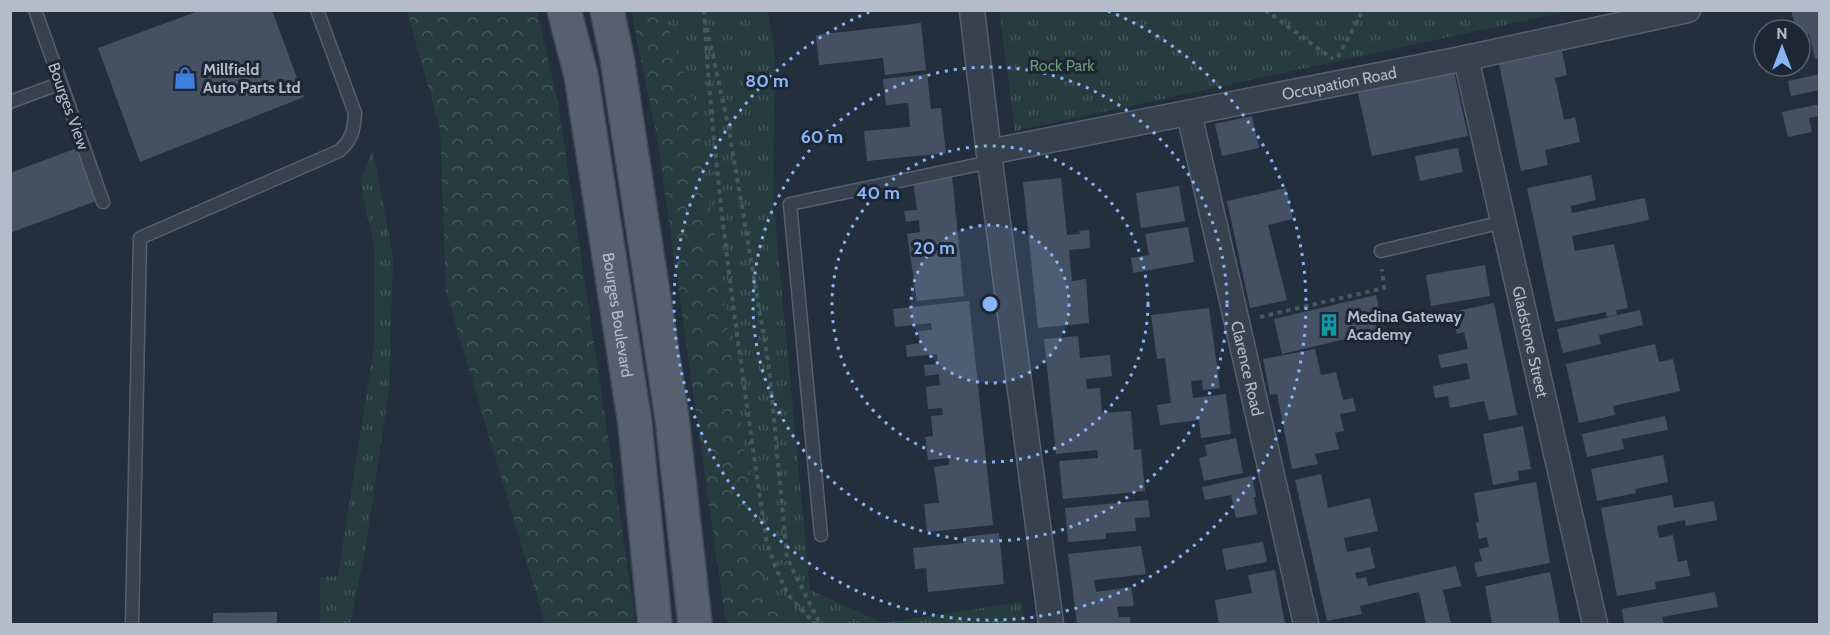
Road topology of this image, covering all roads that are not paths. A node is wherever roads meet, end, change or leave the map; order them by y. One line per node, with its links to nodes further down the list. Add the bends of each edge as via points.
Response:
1 (35, 10): 8 (lane, Bourges View)
2 (317, 10): 16 (lane, via 355,113 349,142 339,151 140,238)
3 (564, 10): 17 (main road, Bourges Boulevard, via 581,75 635,424)
4 (607, 10): 18 (main road, via 672,418)
5 (972, 10): 11 (street)
6 (1688, 10): 7 (street, Occupation Road)
7 (1466, 58): 10 (street, Occupation Road); 13 (street, Gladstone Street)
8 (61, 83): 9 (lane); 12 (lane, Bourges View)
9 (10, 102)
10 (1189, 113): 11 (street, Occupation Road, via 1051,140); 20 (street, Clarence Road)
11 (990, 157): 15 (lane, via 790,204); 19 (street)
12 (103, 202)
13 (1503, 222): 14 (lane); 21 (street, Gladstone Street)
14 (1381, 251)
15 (821, 535)
16 (132, 624)
17 (655, 624)
18 (695, 624)
19 (1051, 624)
20 (1306, 624)
21 (1595, 624)

